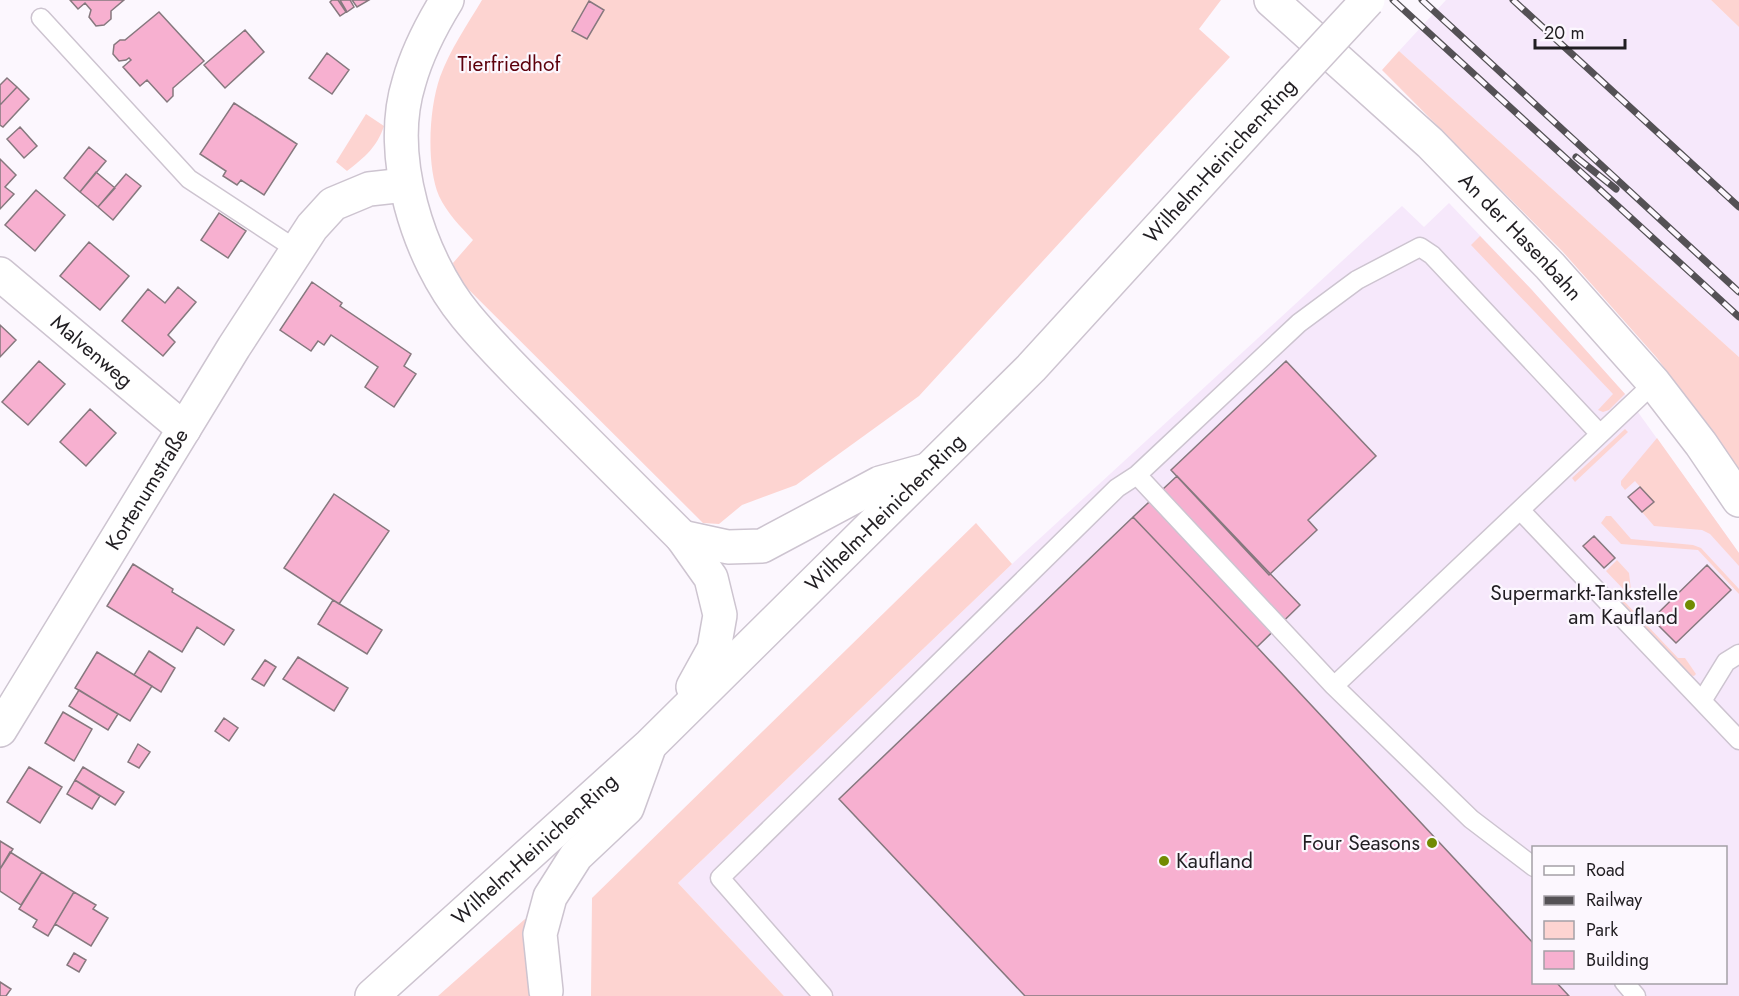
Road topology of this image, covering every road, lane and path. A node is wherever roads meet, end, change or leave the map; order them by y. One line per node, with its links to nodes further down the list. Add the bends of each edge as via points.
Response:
1 (447, 0): 5 (street, via 430,28 408,83 402,122)
2 (1271, 0): 8 (street, An der Hasenbahn, via 1430,143 1550,266)
3 (1368, 0): 11 (street, Wilhelm-Heinichen-Ring, bridge, via 1031,368)
4 (41, 18): 6 (lane, via 189,179)
5 (405, 185): 6 (street, Kortenumstraße, via 369,189 333,204); 15 (street, via 422,241 440,278 465,315)
6 (297, 250): 9 (street, Kortenumstraße)
7 (0, 274): 9 (street, Malvenweg)
8 (1654, 383): 10 (lane); 13 (street, An der Hasenbahn)
9 (184, 429): 19 (street, Kortenumstraße)
10 (1600, 434): 12 (lane, via 1432,255 1420,247 1357,280 1299,323); 14 (lane)
11 (929, 469): 15 (street, via 880,483 762,546 728,547); 20 (street, Wilhelm-Heinichen-Ring)
12 (1137, 476): 17 (lane); 27 (lane, via 1117,489 720,878)
13 (1739, 500)
14 (1521, 511): 17 (lane); 18 (lane)
15 (682, 537): 20 (street, via 711,578 720,615 714,649)
16 (1739, 654): 18 (lane, via 1726,662)
17 (1334, 686): 23 (lane, via 1471,819)
18 (1702, 701): 21 (lane)
19 (5, 712)
20 (675, 719): 22 (street, Wilhelm-Heinichen-Ring)
21 (1739, 740)
22 (650, 745): 25 (street, via 627,808 576,856 550,897 540,934); 26 (street, Wilhelm-Heinichen-Ring)
23 (1532, 866)
24 (1626, 984): 28 (lane)
25 (547, 993)
26 (372, 996)
27 (822, 996)
28 (1636, 996)

